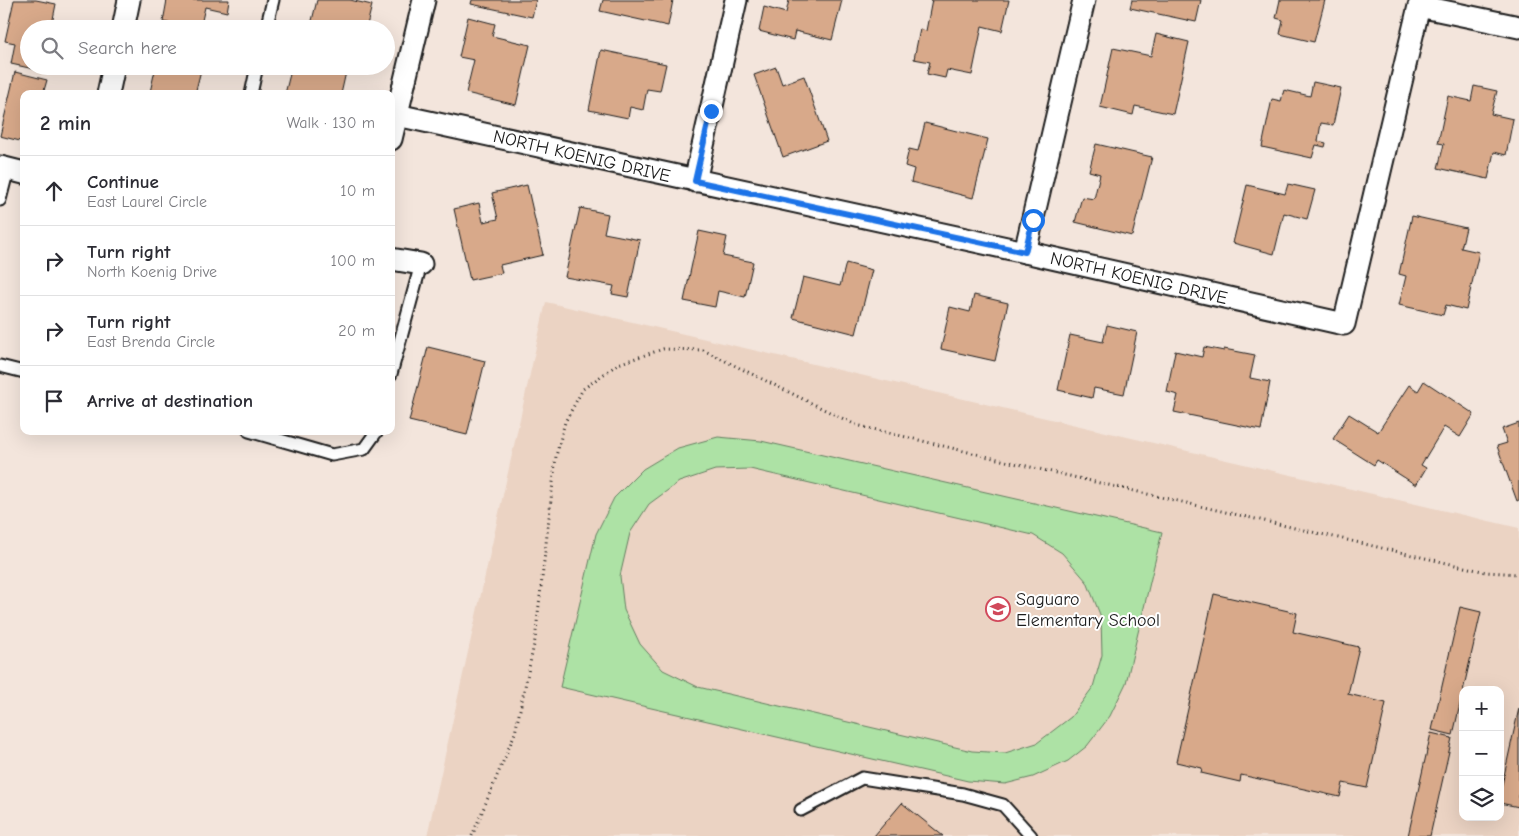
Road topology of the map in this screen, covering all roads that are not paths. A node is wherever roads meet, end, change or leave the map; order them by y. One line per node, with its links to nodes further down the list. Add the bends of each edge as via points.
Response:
1 (129, 0): 6 (street)
2 (273, 0): 7 (lane)
3 (424, 0): 13 (street)
4 (736, 0): 16 (street)
5 (1084, 0): 18 (street)
6 (125, 20)
7 (268, 20)
8 (1519, 27): 18 (street, NORTH KOENIG DRIVE, via 1419,6 1344,324)
9 (112, 75): 11 (street)
10 (255, 75): 12 (lane)
11 (109, 90)
12 (252, 90)
13 (397, 115): 14 (street); 16 (street, NORTH KOENIG DRIVE)
14 (395, 123)
15 (11, 169): 17 (lane)
16 (695, 181): 18 (street, NORTH KOENIG DRIVE)
17 (0, 200)
18 (1025, 252)
19 (395, 260): 20 (street)
20 (421, 264): 21 (lane)
21 (395, 359)
22 (0, 366): 23 (lane)
23 (20, 371)
24 (263, 435): 25 (lane, via 332,455 364,449)
25 (374, 435)
26 (801, 810): 27 (lane, via 862,778 963,794 1003,804)
27 (1031, 836)

